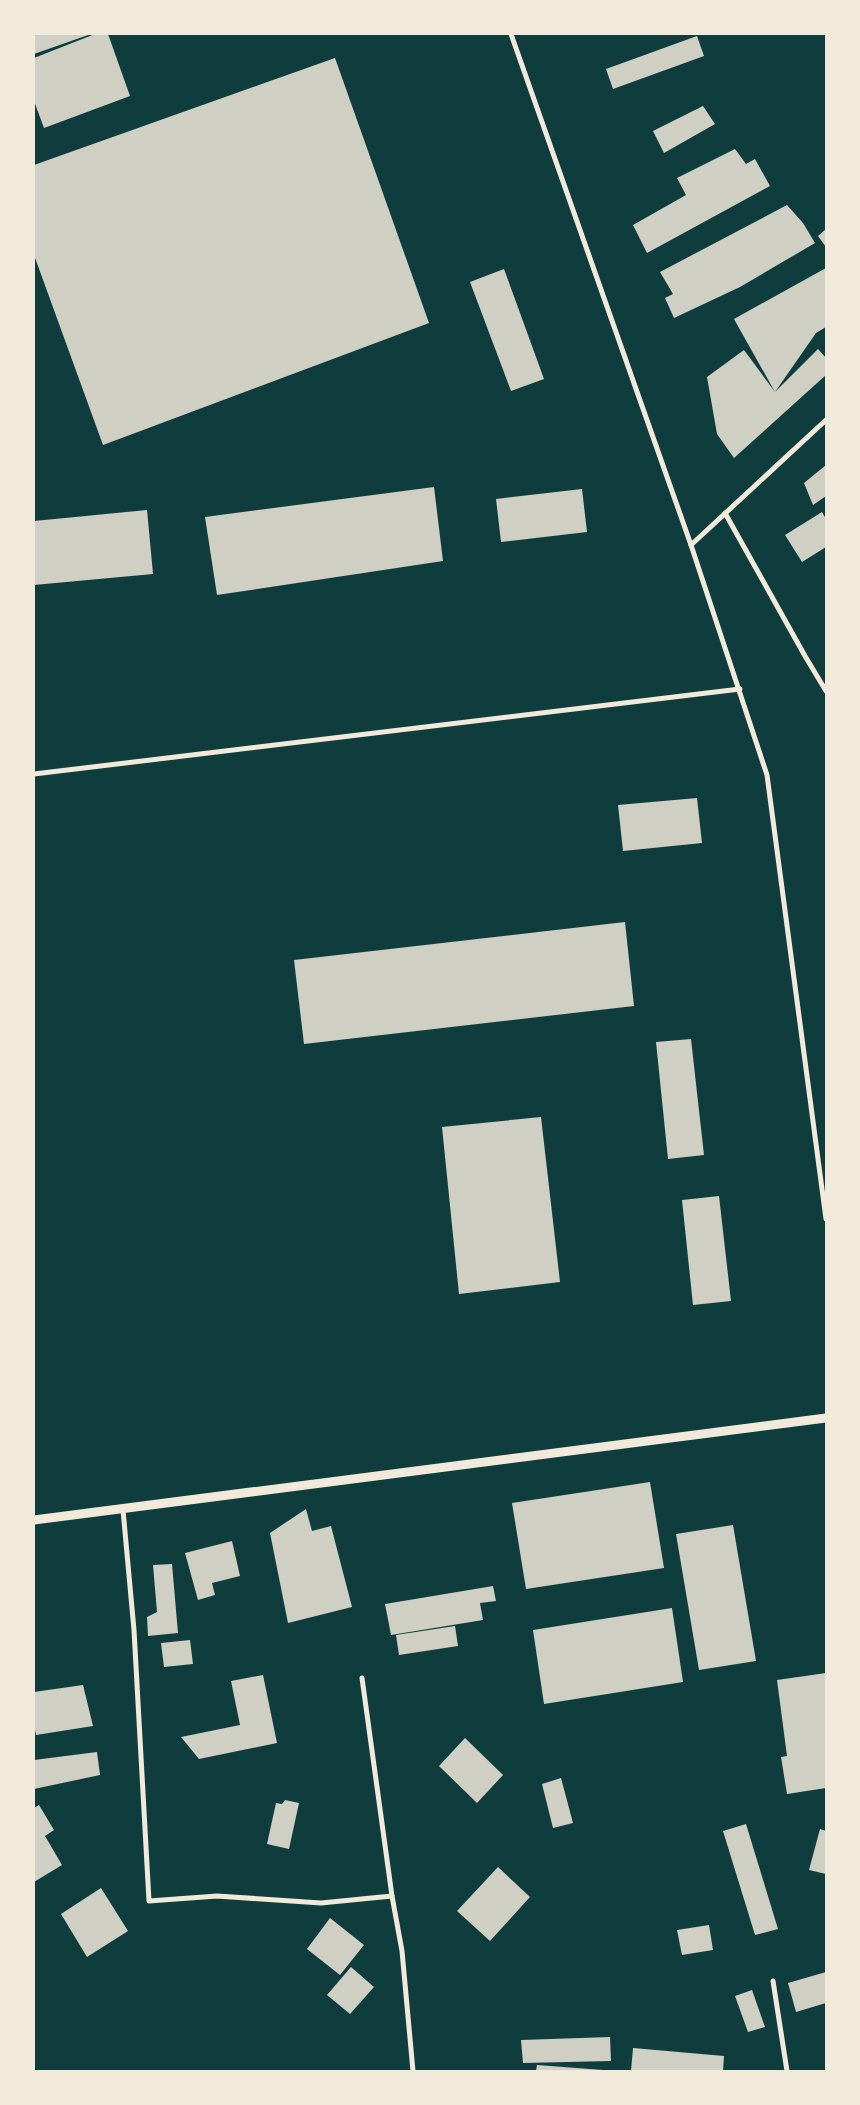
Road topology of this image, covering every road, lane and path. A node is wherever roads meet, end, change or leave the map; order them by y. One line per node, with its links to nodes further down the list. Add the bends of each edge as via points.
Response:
1 (511, 34): 4 (street)
2 (826, 420): 3 (street)
3 (725, 513): 4 (street); 6 (street)
4 (691, 545): 5 (street)
5 (740, 690): 7 (street); 8 (street, via 767,775)
6 (826, 690)
7 (34, 774)
8 (826, 1219)
9 (826, 1418): 10 (street)
10 (123, 1510): 11 (street); 13 (street, via 134,1630 149,1901 218,1896 321,1902)
11 (34, 1520)
12 (362, 1678): 13 (street)
13 (392, 1896): 15 (street, via 402,1951)
14 (773, 1981): 16 (street)
15 (413, 2071)
16 (786, 2071)

